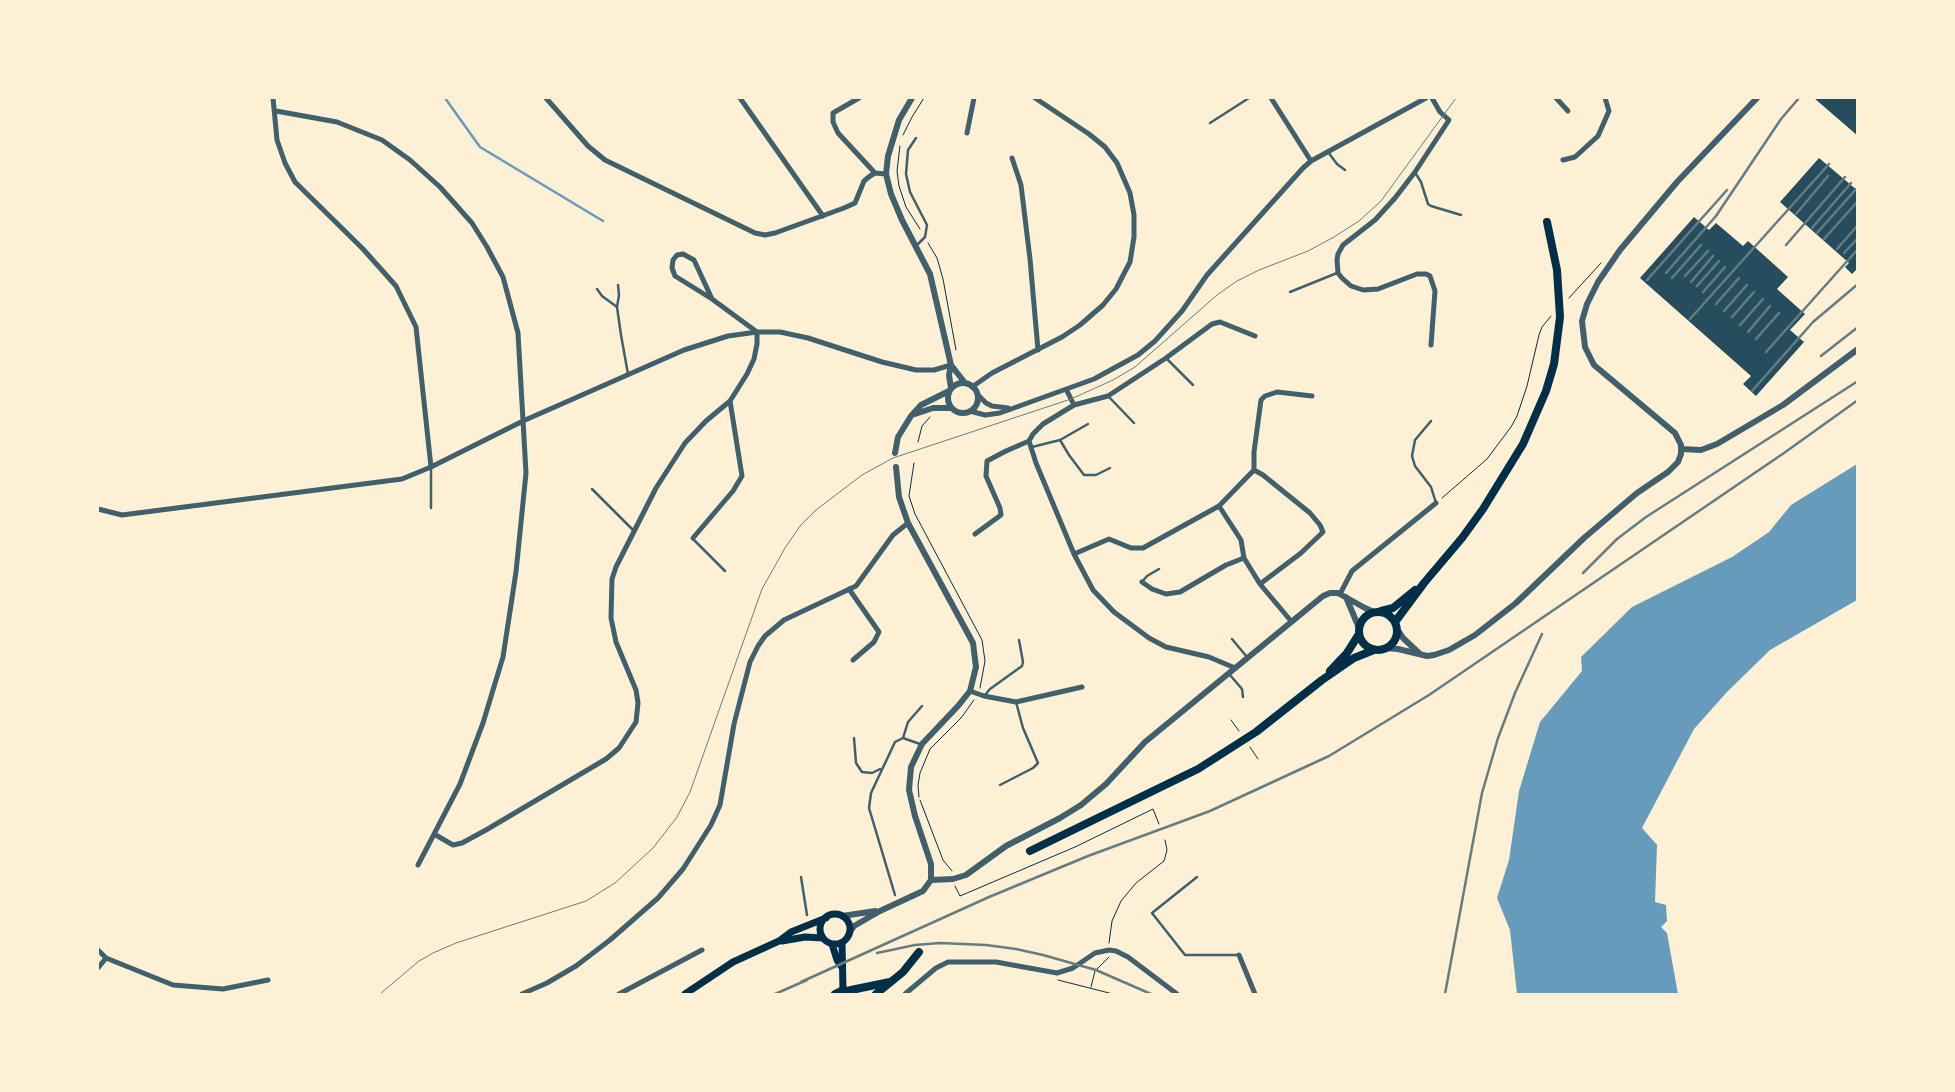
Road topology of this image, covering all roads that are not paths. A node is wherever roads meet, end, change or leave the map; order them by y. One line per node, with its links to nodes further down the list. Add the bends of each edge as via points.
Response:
1 (273, 98): 15 (street)
2 (546, 98): 29 (street, via 588,146 605,160 742,228 766,235)
3 (740, 98): 29 (street)
4 (859, 98): 26 (street, via 832,113 833,122 838,133)
5 (912, 98): 27 (street, via 898,120)
6 (974, 98): 18 (street)
7 (1035, 98): 42 (street, via 1105,147 1124,176 1134,216 1130,262 1116,289 1080,325)
8 (1249, 98): 17 (lane)
9 (1271, 98): 23 (street)
10 (1426, 98): 20 (street)
11 (1432, 98): 25 (street, via 1449,120)
12 (1556, 98): 16 (street)
13 (1605, 98): 22 (street, via 1609,111 1601,132 1575,157)
14 (1757, 98): 67 (street, via 1677,182 1626,242 1598,282 1582,321 1585,347 1594,365 1674,433)
15 (276, 111): 60 (street, via 337,122 382,140 440,187 472,223 503,277 518,333); 70 (street, via 277,140 295,182 396,286 416,327)
16 (1568, 112)
17 (1210, 122)
18 (967, 133)
19 (916, 138): 31 (lane, via 908,150 906,174 910,192 927,225 925,237)
20 (1328, 152): 23 (street); 24 (lane)
21 (1012, 158): 42 (street, via 1020,185)
22 (1563, 160)
23 (1311, 161): 49 (street, via 1207,274 1182,311 1154,341 1119,367)
24 (1346, 170)
25 (1414, 172): 28 (lane, via 1428,204); 32 (street, via 1384,210 1340,249)
26 (875, 173): 27 (street); 29 (street, via 864,181 854,203)
27 (886, 174): 31 (street, via 891,194)
28 (1461, 215)
29 (823, 216)
30 (1547, 222): 87 (highway, via 1557,270 1560,316 1554,364 1546,391 1523,444 1503,477 1462,538)
31 (916, 246): 44 (street, via 930,274)
32 (1338, 273): 35 (lane); 40 (street, via 1351,286 1371,290 1417,274 1430,276 1435,291)
33 (618, 285): 37 (lane)
34 (597, 289): 37 (lane)
35 (1290, 292)
36 (712, 299): 36 (street, via 694,260 683,254 677,255 672,268 675,276); 38 (street)
37 (617, 307): 45 (lane)
38 (757, 332): 44 (street, via 780,332 808,338 916,370 934,370); 45 (street, via 728,336 684,350); 54 (street, via 754,359)
39 (1255, 336): 43 (street, via 1220,322 1212,324)
40 (1431, 345)
41 (1858, 348): 67 (street, via 1783,405 1725,440 1707,449)
42 (1038, 350): 48 (street, via 992,372)
43 (1166, 358): 47 (lane); 52 (street)
44 (950, 365): 46 (street); 50 (street)
45 (629, 376): 60 (street)
46 (965, 383): 48 (street); 50 (street, via 956,384)
47 (1192, 385)
48 (972, 387): 51 (street)
49 (1066, 389): 55 (street); 57 (street)
50 (950, 390): 56 (street); 59 (street, via 921,405)
51 (978, 395): 57 (street, via 992,406); 58 (street, via 976,406)
52 (1108, 396): 55 (street); 62 (lane)
53 (1312, 396): 72 (street, via 1277,392 1265,396 1254,452)
54 (730, 402): 79 (street, via 706,420 685,443 656,488); 81 (street, via 742,476)
55 (1074, 405): 65 (street, via 1043,424)
56 (951, 408): 58 (street, via 958,413); 59 (street, via 933,408)
57 (1011, 408): 58 (street, via 992,414)
58 (970, 412)
59 (911, 416): 68 (street, via 898,437)
60 (523, 421): 70 (street); 116 (street, via 526,473 503,657 460,784)
61 (1431, 421): 74 (lane, via 1415,440 1412,456 1415,466 1431,487)
62 (1134, 423)
63 (1088, 424): 64 (lane)
64 (1060, 440): 66 (lane); 71 (lane, via 1084,475 1096,475)
65 (1029, 441): 66 (street); 80 (street, via 987,461 986,476 1001,516)
66 (1031, 448): 82 (street)
67 (1681, 449): 99 (street, via 1680,458 1674,466 1584,538 1501,616 1449,650)
68 (895, 453)
69 (896, 466): 78 (street, via 899,497)
70 (431, 467): 76 (lane); 77 (street, via 402,479 122,515)
71 (1110, 468)
72 (1254, 470): 75 (street); 88 (street, via 1310,513 1323,532)
73 (592, 490): 79 (lane)
74 (1436, 503): 90 (street, via 1352,571)
75 (1219, 506): 82 (street, via 1143,548 1131,548 1109,539); 83 (street, via 1241,540)
76 (431, 508)
77 (98, 509)
78 (908, 523): 89 (street, via 893,535 863,578); 106 (street, via 973,643 976,667)
79 (634, 531): 116 (street, via 616,566 612,588 611,618 616,642 638,703 636,722 626,740 606,759 462,843 453,845)
80 (976, 534)
81 (692, 538): 85 (lane)
82 (1074, 554): 102 (street, via 1101,601 1132,628 1166,647 1209,657)
83 (1244, 558): 86 (street, via 1180,592 1166,594); 88 (street)
84 (1159, 569): 86 (lane)
85 (725, 571)
86 (1142, 582)
87 (1424, 583): 91 (highway, via 1393,608); 93 (highway)
88 (1260, 584): 92 (street)
89 (850, 589): 101 (street, via 878,632 870,645); 142 (street, via 784,620 758,646 750,662 734,724 720,805 682,869 658,898 610,940 576,966)
90 (1343, 596): 91 (street); 92 (street, via 1330,593 1323,596); 94 (street)
91 (1378, 612): 93 (highway, via 1392,617); 94 (highway, via 1364,618)
92 (1291, 621): 100 (street)
93 (1396, 626): 97 (highway, via 1394,641); 99 (street, via 1403,638)
94 (1359, 631): 98 (highway, via 1364,644); 104 (highway, via 1346,653)
95 (1232, 638): 100 (lane)
96 (1018, 640): 107 (lane, via 1022,666)
97 (1385, 648): 98 (highway); 99 (street)
98 (1374, 650): 104 (highway, via 1354,658)
99 (1421, 655)
100 (1247, 658): 102 (street)
101 (853, 660)
102 (1235, 668): 103 (street)
103 (1229, 673): 108 (lane, via 1242,689); 121 (street, via 1145,742 1106,784 1081,805 1006,846 966,875)
104 (1322, 680): 117 (highway, via 1256,732 1198,769)
105 (1082, 687): 109 (street)
106 (970, 691): 107 (street); 113 (street)
107 (981, 695): 109 (street)
108 (1243, 696)
109 (1016, 702): 115 (lane, via 1038,763)
110 (922, 706): 112 (lane, via 908,722)
111 (854, 738): 114 (lane, via 856,764 862,772 872,773)
112 (903, 738): 113 (lane); 114 (lane, via 895,742)
113 (922, 744): 121 (street, via 911,767 909,790 931,864)
114 (881, 768): 122 (lane, via 869,808)
115 (1000, 785)
116 (434, 834): 118 (street)
117 (1030, 851)
118 (418, 866)
119 (801, 877): 124 (lane)
120 (1197, 877): 135 (lane, via 1152,913 1185,955)
121 (931, 880): 123 (street, via 923,891)
122 (896, 895)
123 (880, 911): 125 (street); 127 (street, via 854,926)
124 (807, 914)
125 (842, 916): 126 (main road); 127 (main road, via 849,924)
126 (826, 918): 128 (main road, via 820,927); 129 (main road, via 791,932)
127 (849, 933): 130 (main road)
128 (823, 938): 129 (main road); 131 (main road)
129 (779, 941): 144 (main road, via 733,962)
130 (842, 942): 131 (main road); 137 (main road)
131 (832, 944): 137 (main road)
132 (98, 950): 136 (street)
133 (702, 950): 143 (street)
134 (919, 952): 140 (highway)
135 (1239, 955): 149 (street)
136 (106, 958): 138 (street); 139 (street, via 173,985 223,990)
137 (841, 966): 141 (main road)
138 (98, 968)
139 (268, 980)
140 (890, 982): 141 (highway); 146 (highway)
141 (851, 991): 145 (highway)
142 (522, 994)
143 (619, 994)
144 (685, 994)
145 (836, 994)
146 (876, 994)
147 (906, 994): 148 (street, via 948,962 996,962 1057,973 1073,968 1095,953 1109,950 1128,957)
148 (1176, 994)
149 (1254, 994)

